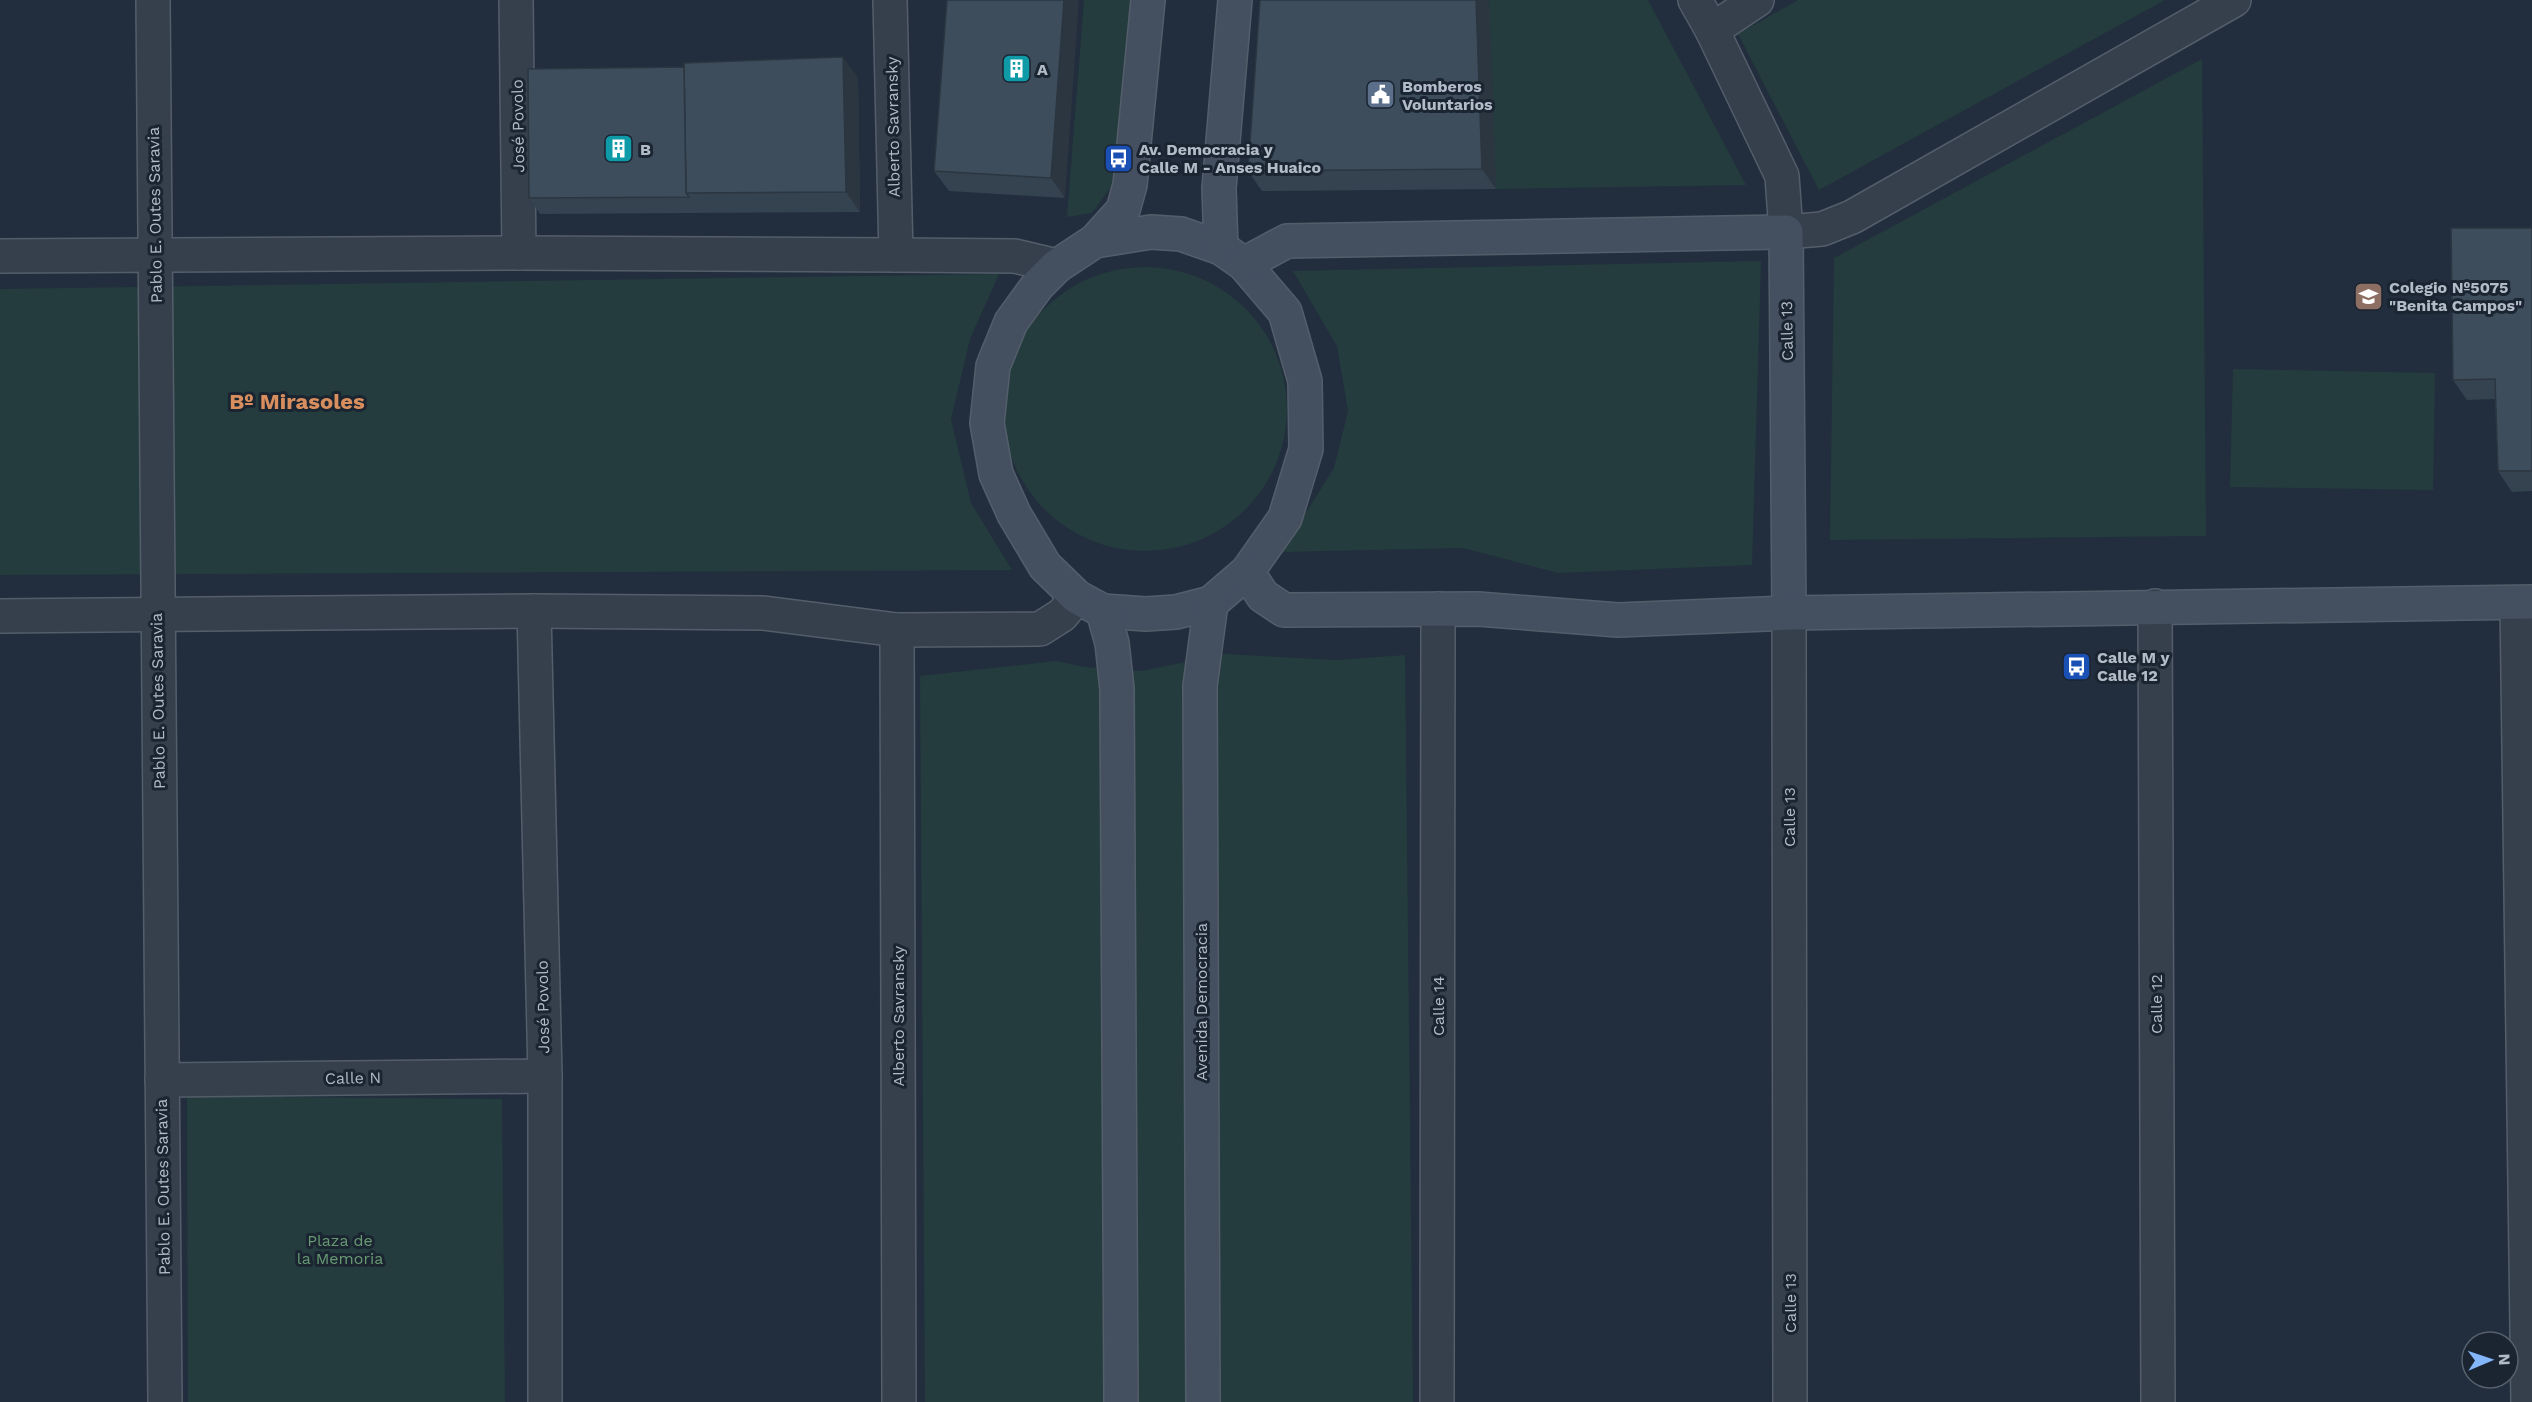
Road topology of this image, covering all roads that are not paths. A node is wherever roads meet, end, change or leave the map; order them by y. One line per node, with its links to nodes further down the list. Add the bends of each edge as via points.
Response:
1 (153, 0): 15 (street, Pablo E. Outes Saravia)
2 (516, 0): 12 (street, José Povolo)
3 (890, 0): 13 (street, Alberto Savransky)
4 (1148, 0): 11 (main road, via 1130,185 1123,210)
5 (1235, 0): 16 (main road, via 1219,188)
6 (1695, 0): 9 (street)
7 (1757, 0): 9 (street)
8 (2234, 0): 10 (street, via 1852,218 1822,229)
9 (1712, 30): 10 (street, via 1782,176)
10 (1786, 232): 16 (main road, via 1287,241); 25 (main road, Calle 13)
11 (1095, 241): 16 (main road, via 1151,232 1181,234); 17 (main road)
12 (519, 253): 13 (street); 15 (street)
13 (896, 255): 17 (street, via 1015,256)
14 (0, 256): 15 (street)
15 (156, 256): 26 (street, Pablo E. Outes Saravia)
16 (1233, 256): 18 (main road, via 1285,312 1305,381 1306,449 1285,518)
17 (1057, 266): 21 (main road, via 1011,321 993,366 987,423 996,474 1014,514 1045,566)
18 (1247, 572): 19 (main road); 23 (main road, via 1263,596 1284,610)
19 (1211, 603): 21 (main road, via 1176,612 1146,614); 36 (main road, Avenida Democracia, via 1200,686)
20 (2525, 603): 22 (main road); 29 (street)
21 (1090, 604): 28 (street, via 1040,629); 35 (main road, via 1112,643 1117,688)
22 (2155, 606): 25 (main road); 39 (street, Calle 12)
23 (1438, 609): 25 (main road, via 1618,620); 37 (street, Calle 14)
24 (534, 611): 26 (street); 28 (street, via 764,613); 30 (street, José Povolo)
25 (1790, 613): 38 (street, Calle 13)
26 (158, 614): 27 (street); 31 (street, Pablo E. Outes Saravia)
27 (0, 616)
28 (897, 630): 34 (street, Alberto Savransky)
29 (2528, 1053): 40 (street)
30 (545, 1076): 31 (street, Calle N); 33 (street, José Povolo)
31 (162, 1080): 32 (street, Pablo E. Outes Saravia)
32 (165, 1402)
33 (545, 1402)
34 (899, 1402)
35 (1121, 1402)
36 (1203, 1402)
37 (1437, 1402)
38 (1790, 1402)
39 (2158, 1402)
40 (2528, 1402)

